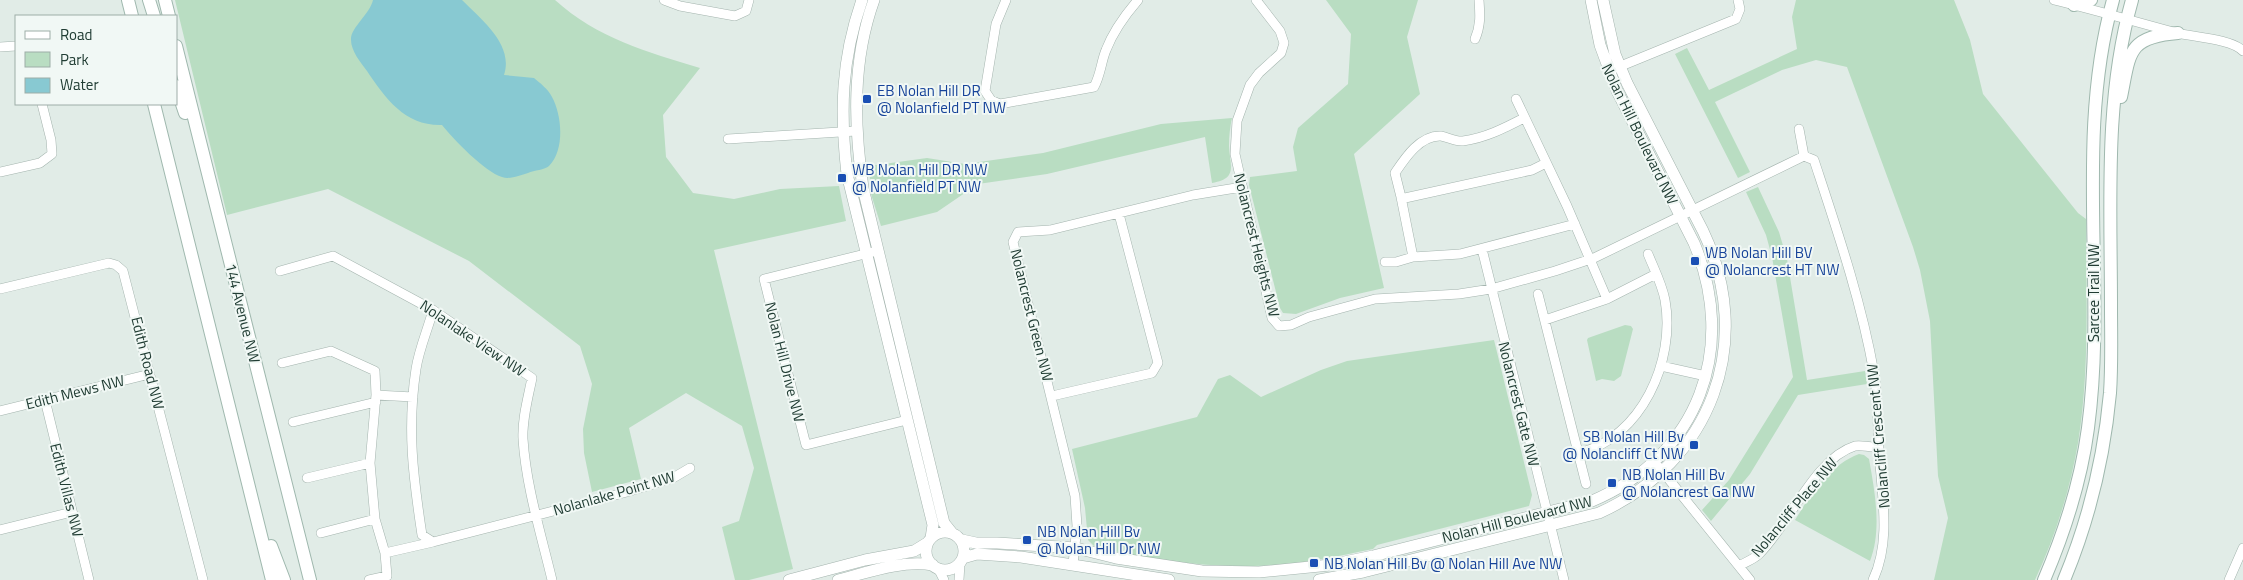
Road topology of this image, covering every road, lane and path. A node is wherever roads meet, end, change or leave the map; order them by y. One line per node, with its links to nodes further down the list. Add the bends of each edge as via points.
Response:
1 (128, 0): 21 (main road)
2 (149, 0): 22 (main road)
3 (165, 0): 23 (main road)
4 (664, 0): 5 (street, via 735,16 746,11)
5 (749, 0)
6 (862, 0): 40 (street, via 845,63)
7 (874, 0): 39 (street, via 860,56)
8 (1006, 0): 9 (street, via 996,24 985,91 991,100 1000,104 1094,86 1115,32)
9 (1138, 0)
10 (1256, 0): 46 (street, Nolancrest Heights NW, via 1280,31 1284,42 1281,53 1259,72 1243,102 1235,140)
11 (1479, 0): 26 (street, via 1479,29)
12 (1591, 0): 32 (street, Nolan Hill Boulevard NW)
13 (1604, 0): 31 (street, Nolan Hill Boulevard NW)
14 (1738, 0): 31 (street, via 1740,8 1736,19)
15 (2054, 0): 19 (street)
16 (2091, 0): 19 (main road)
17 (2114, 0): 20 (main road, Sarcee Trail NW)
18 (2132, 0): 24 (main road, Sarcee Trail NW)
19 (2074, 5): 20 (street)
20 (2110, 14): 24 (street); 126 (main road, Sarcee Trail NW, via 2097,86 2094,134 2093,358 2088,428 2071,508)
21 (132, 15)
22 (154, 15)
23 (169, 15)
24 (2127, 18): 25 (street); 43 (main road, Sarcee Trail NW, via 2115,82)
25 (2178, 33): 29 (street, via 2231,44); 43 (main road, via 2148,37 2132,53)
26 (1475, 38)
27 (15, 46): 28 (street)
28 (0, 47)
29 (2243, 51)
30 (178, 54): 52 (main road, 144 Avenue NW)
31 (1620, 66): 32 (street); 48 (street, Nolan Hill Boulevard NW)
32 (1608, 71): 50 (street, Nolan Hill Boulevard NW)
33 (178, 92): 52 (main road)
34 (1516, 99): 37 (street)
35 (42, 105): 45 (street, via 52,154 40,163)
36 (154, 105): 86 (main road)
37 (1524, 118): 44 (street); 47 (street, via 1503,129 1460,142 1440,136 1426,138 1403,160 1395,173)
38 (1799, 128): 42 (street, Nolancliff Crescent NW)
39 (856, 132): 40 (street); 54 (street)
40 (843, 133): 41 (street); 54 (street, via 848,174)
41 (728, 139)
42 (1804, 156): 48 (street); 78 (street, Nolancliff Crescent NW, via 1814,160 1865,326 1876,391)
43 (2111, 156): 106 (main road, Sarcee Trail NW, via 2110,391 2095,489)
44 (1546, 163): 47 (street, via 1532,170); 51 (street)
45 (0, 172)
46 (1242, 187): 49 (street, Nolancrest Green NW, via 1193,195); 61 (street, Nolancrest Heights NW, via 1272,318 1279,326 1292,325 1375,299 1430,297)
47 (1400, 197): 56 (street)
48 (1692, 210): 50 (street); 83 (street, Nolan Hill Boulevard NW, via 1714,254 1719,273 1726,316 1724,346 1717,387 1708,410 1695,433)
49 (1119, 214): 71 (street, via 1158,363 1152,373); 71 (street, Nolancrest Green NW, via 1050,230 1018,232 1013,242)
50 (1680, 216): 57 (street, Nolancrest Heights NW); 70 (street, Nolan Hill Boulevard NW, via 1709,286 1712,331)
51 (1574, 224): 53 (street); 57 (street)
52 (222, 229): 113 (main road, 144 Avenue NW)
53 (1482, 249): 56 (street); 61 (street)
54 (872, 252): 76 (street); 76 (street, Nolan Hill Drive NW, via 764,280 806,445); 84 (street)
55 (1648, 254): 60 (street)
56 (1413, 257): 58 (street)
57 (1590, 259): 61 (street, Nolancrest Heights NW); 64 (street)
58 (1385, 262)
59 (280, 271): 65 (street, Nolanlake View NW, via 333,256)
60 (1656, 274): 64 (street); 68 (street, via 1665,301 1666,327)
61 (1491, 289): 91 (street, Nolancrest Gate NW)
62 (0, 290): 69 (street, Edith Road NW, via 109,263 118,266 126,277)
63 (1538, 294): 66 (street)
64 (1607, 299): 66 (street)
65 (433, 310): 72 (street, via 416,367); 89 (street, Nolanlake View NW, via 532,378 523,438)
66 (1545, 320): 79 (street)
67 (282, 363): 73 (street, via 332,351 375,371)
68 (1661, 366): 70 (street); 79 (street, via 1650,392 1628,425 1595,449)
69 (150, 374): 74 (street, Edith Mews NW); 110 (street, Edith Road NW)
70 (1706, 376): 80 (street, Nolan Hill Boulevard NW, via 1683,428)
71 (1052, 396): 97 (street, Nolancrest Green NW, via 1075,496)
72 (413, 397): 73 (street); 96 (street, via 410,418 412,473 422,535)
73 (376, 399): 77 (street); 81 (street)
74 (45, 400): 75 (street, Edith Mews NW); 88 (street, Edith Villas NW)
75 (0, 411)
76 (907, 420): 84 (street)
77 (293, 422)
78 (1878, 448): 104 (street, Nolancliff Place NW, via 1857,446 1837,455 1809,485 1796,508 1758,554); 125 (street, Nolancliff Crescent NW, via 1883,547)
79 (1579, 453): 87 (street)
80 (1654, 462): 83 (street); 91 (street, Nolan Hill Boulevard NW, via 1606,495)
81 (370, 463): 85 (street); 90 (street)
82 (690, 468): 89 (street, Nolanlake Point NW, via 673,478)
83 (1663, 472): 91 (street, Nolan Hill Boulevard NW, via 1646,486 1599,513); 104 (street)
84 (926, 473): 94 (street, via 944,523); 95 (street, via 933,525)
85 (307, 478)
86 (248, 480): 111 (main road); 112 (main road)
87 (1586, 484)
88 (72, 512): 92 (street); 109 (street, Edith Villas NW)
89 (537, 514): 96 (street, Nolanlake Point NW); 115 (street, Nolanlake View NW)
90 (375, 519): 93 (street); 99 (street)
91 (1548, 519): 102 (street, Nolan Hill Boulevard NW); 123 (street, Nolancrest Gate NW)
92 (0, 530)
93 (321, 533)
94 (957, 537): 95 (street, via 941,532); 97 (street, Nolan Hill Boulevard NW, via 976,543); 101 (street, via 964,546)
95 (929, 541): 105 (street, via 927,555); 116 (street, via 914,551)
96 (433, 542): 99 (street, Nolanlake Point NW)
97 (1076, 548): 100 (street, Nolan Hill Boulevard NW, via 1116,558 1202,571 1259,572); 103 (street, Nolancrest Green NW)
98 (2243, 548): 128 (street)
99 (385, 553): 108 (street)
100 (1359, 559): 102 (street, Nolan Hill Boulevard NW); 107 (street)
101 (961, 560): 103 (street, via 970,555 990,554); 105 (street, via 950,569); 119 (street)
102 (1375, 562): 107 (street, Nolan Hill Boulevard NW); 122 (street)
103 (1073, 564): 120 (street)
104 (1739, 566): 124 (street)
105 (935, 567): 117 (street, via 920,563 900,565); 118 (street)
106 (2070, 574): 127 (main road, Sarcee Trail NW)
107 (1364, 576): 121 (street, Nolan Hill Boulevard NW)
108 (387, 578): 114 (street)
109 (89, 580)
110 (203, 580)
111 (272, 580)
112 (284, 580)
113 (310, 580)
114 (369, 580)
115 (552, 580)
116 (789, 580)
117 (838, 580)
118 (944, 580)
119 (958, 580)
120 (1169, 580)
121 (1319, 580)
122 (1379, 580)
123 (1564, 580)
124 (1750, 580)
125 (1873, 580)
126 (2044, 580)
127 (2064, 580)
128 (2229, 580)

